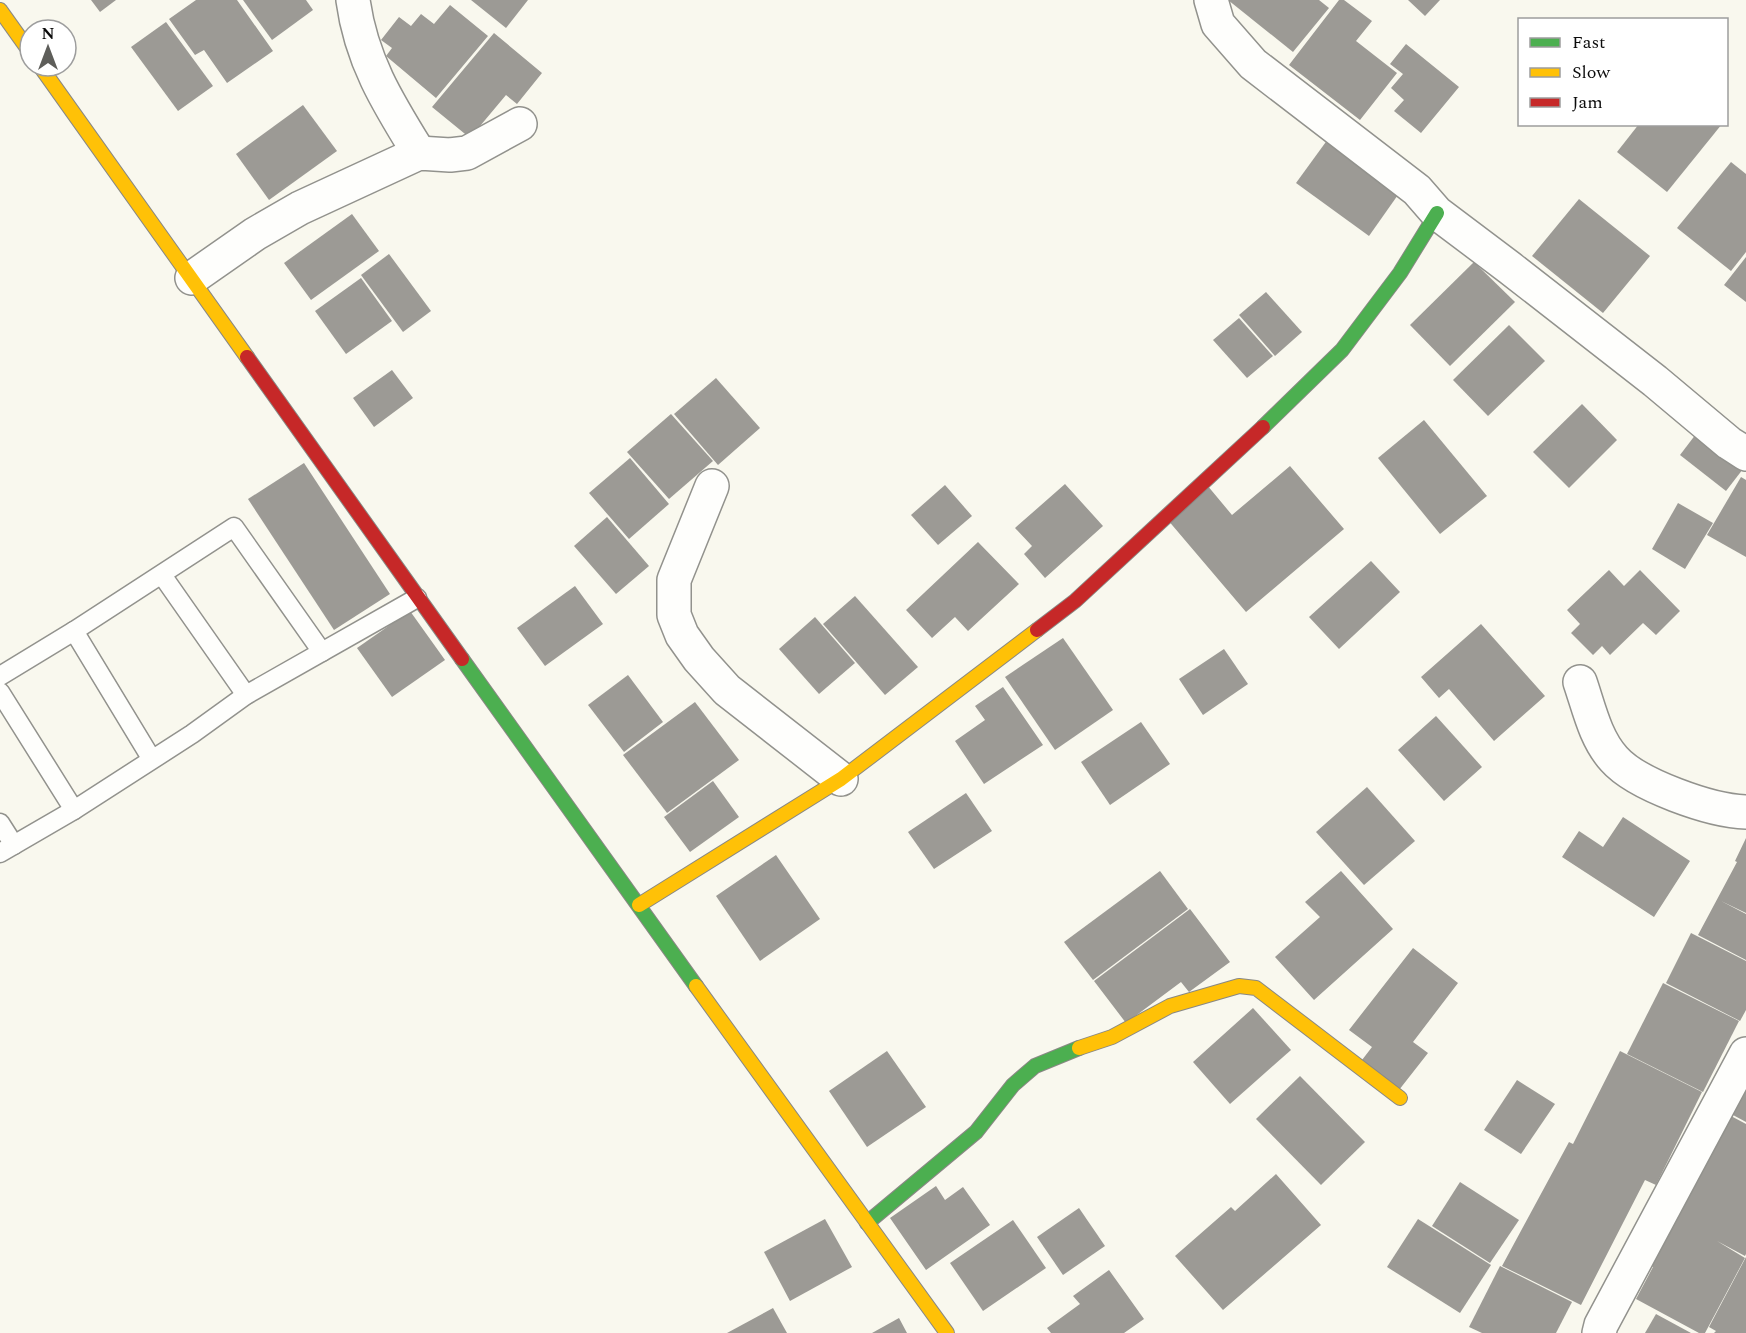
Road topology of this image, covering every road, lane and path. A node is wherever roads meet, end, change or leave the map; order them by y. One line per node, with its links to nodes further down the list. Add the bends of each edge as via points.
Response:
1 (353, 0): 7 (street, via 357,26 376,81)
2 (1211, 0): 8 (street, via 1218,24 1252,64 1417,190)
3 (0, 9): 4 (street)
4 (18, 35)
5 (49, 78): 9 (street)
6 (520, 124): 7 (street, via 467,153)
7 (419, 153): 9 (street, via 300,208)
8 (1437, 213): 10 (street); 21 (street, via 1401,273 1342,350 1218,470 1075,601)
9 (192, 278): 13 (street)
10 (1746, 454)
11 (712, 486): 21 (street, via 674,580 674,615 682,635 727,690)
12 (162, 575): 14 (lane); 15 (lane, via 234,527); 19 (lane)
13 (417, 598): 15 (lane); 26 (street)
14 (74, 631): 16 (lane); 20 (lane)
15 (322, 652): 19 (lane)
16 (0, 676)
17 (1580, 682): 23 (street, via 1599,736 1614,760 1646,783 1732,812)
18 (0, 692): 22 (lane)
19 (246, 695): 20 (lane)
20 (152, 759): 22 (lane)
21 (841, 779): 26 (street)
22 (74, 810): 25 (lane)
23 (1746, 812)
24 (0, 824): 25 (lane)
25 (7, 849)
26 (639, 905): 29 (street)
27 (1746, 1054): 31 (street)
28 (1401, 1098): 29 (street, via 1256,988 1219,991 1170,1006 1112,1036 1035,1066 1013,1085 976,1132)
29 (867, 1223): 30 (street)
30 (947, 1333)
31 (1599, 1333)

